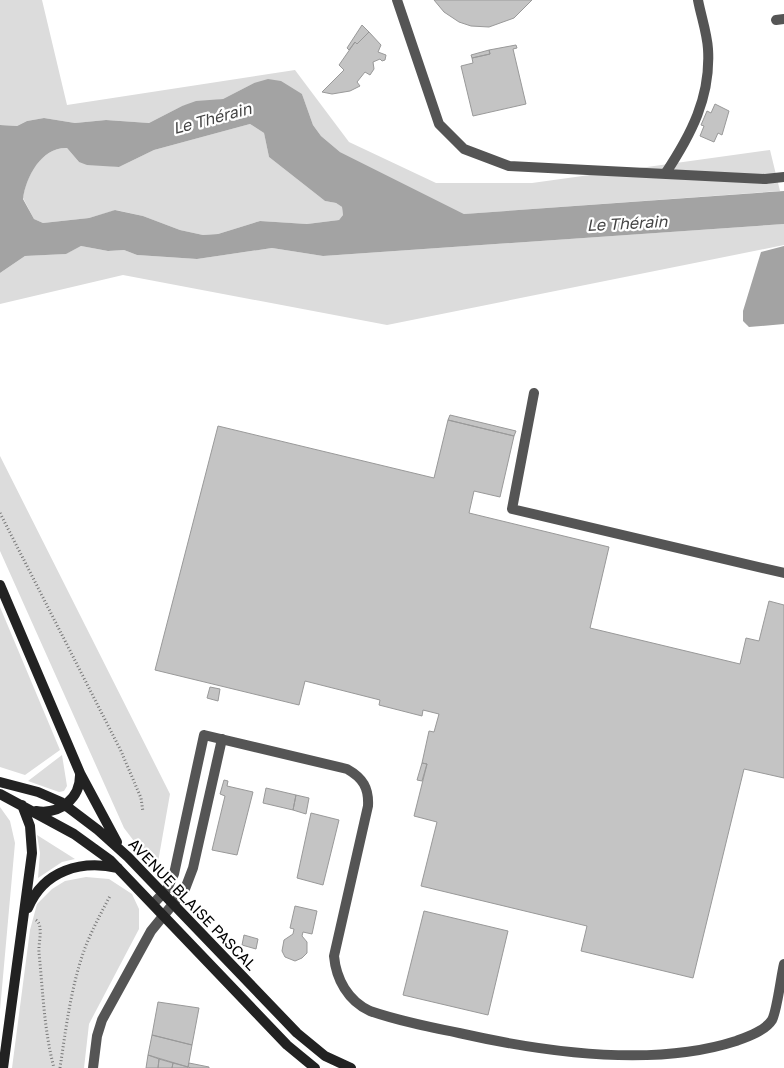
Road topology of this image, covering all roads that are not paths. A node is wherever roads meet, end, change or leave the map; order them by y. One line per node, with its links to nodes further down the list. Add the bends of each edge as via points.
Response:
1 (397, 0): 3 (street, via 438,124 464,149 509,166)
2 (698, 0): 3 (street, via 708,48 706,91 688,139)
3 (666, 174): 4 (street)
4 (784, 177)
5 (534, 394): 6 (street, via 512,509)
6 (784, 573)
7 (0, 585): 9 (street)
8 (222, 739): 16 (street, via 204,734 174,874); 18 (street, via 193,868 185,890); 21 (street, via 347,770 364,783 368,806 334,956 338,975 348,994 370,1011 469,1036 554,1051 638,1056 686,1054 724,1046 753,1035 772,1020)
9 (80, 772): 12 (street, via 77,791); 14 (street, via 104,820)
10 (4, 783): 12 (street, AVENUE BLAISE PASCAL, via 38,792); 13 (street)
11 (0, 794): 13 (street, AVENUE BLAISE PASCAL)
12 (65, 805): 13 (street, via 45,813); 14 (street, AVENUE BLAISE PASCAL)
13 (26, 808): 15 (street, AVENUE BLAISE PASCAL, via 88,842); 20 (street, via 32,844)
14 (128, 857): 16 (street, AVENUE BLAISE PASCAL)
15 (118, 868): 17 (street, AVENUE BLAISE PASCAL); 20 (street, via 101,864 80,865 56,875 36,894)
16 (163, 894): 17 (street); 18 (street, AVENUE BLAISE PASCAL)
17 (154, 904): 19 (street, AVENUE BLAISE PASCAL)
18 (173, 904): 19 (street); 25 (street, AVENUE BLAISE PASCAL, via 297,1033 325,1056)
19 (163, 915): 23 (street, via 138,953 102,1020); 24 (street, AVENUE BLAISE PASCAL, via 287,1045)
20 (24, 918): 22 (street)
21 (784, 964)
22 (3, 1068)
23 (94, 1068)
24 (316, 1068)
25 (351, 1068)

